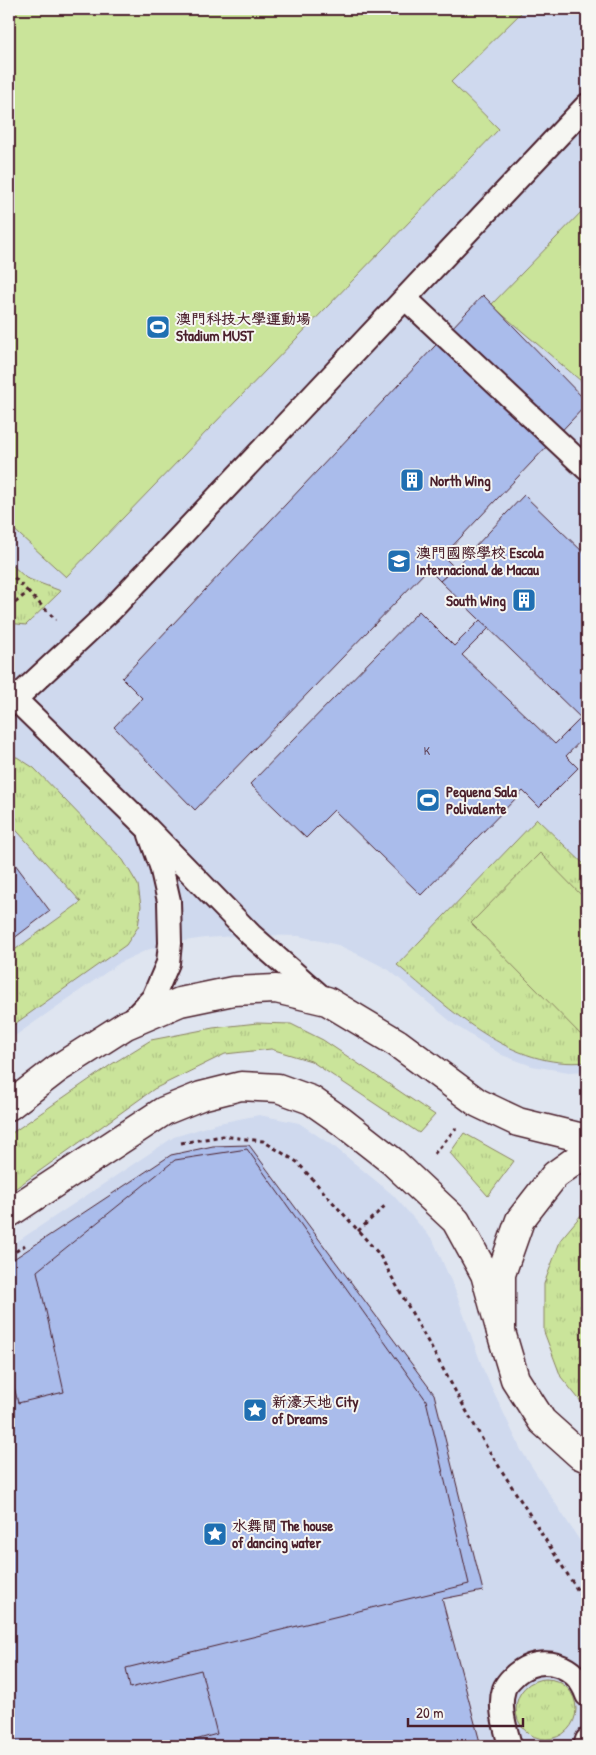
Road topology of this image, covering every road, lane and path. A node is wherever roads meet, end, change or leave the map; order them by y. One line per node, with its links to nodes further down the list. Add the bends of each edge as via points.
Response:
1 (587, 105): 2 (lane)
2 (406, 299): 3 (lane); 7 (lane, via 112,610)
3 (587, 469)
4 (9, 572): 5 (path)
5 (28, 592): 6 (path); 7 (path)
6 (9, 608)
7 (78, 641): 8 (lane)
8 (10, 698): 9 (lane)
9 (147, 828): 10 (lane, via 251,935); 11 (lane, via 169,901 168,963 153,998)
10 (326, 1001): 11 (main road, via 276,988 233,991 180,1002); 13 (main road, via 396,1042 478,1103 518,1122)
11 (126, 1025): 12 (main road)
12 (9, 1106)
13 (587, 1139)
14 (180, 1143): 21 (path, via 223,1136 263,1141 297,1162 379,1254 486,1446)
15 (587, 1152): 19 (main road, via 555,1174 520,1220 501,1274)
16 (9, 1213): 19 (main road, via 164,1111 202,1096 241,1086 278,1088 312,1100 341,1121 392,1161 456,1221 485,1274)
17 (32, 1241): 18 (path)
18 (9, 1256)
19 (501, 1332): 20 (main road, via 515,1379 542,1422)
20 (585, 1460)
21 (587, 1605)
22 (587, 1695): 24 (lane, via 576,1675 562,1666 546,1662 524,1668 511,1678 504,1689 502,1704)
23 (587, 1740): 25 (lane)
24 (511, 1742)
25 (585, 1746)

